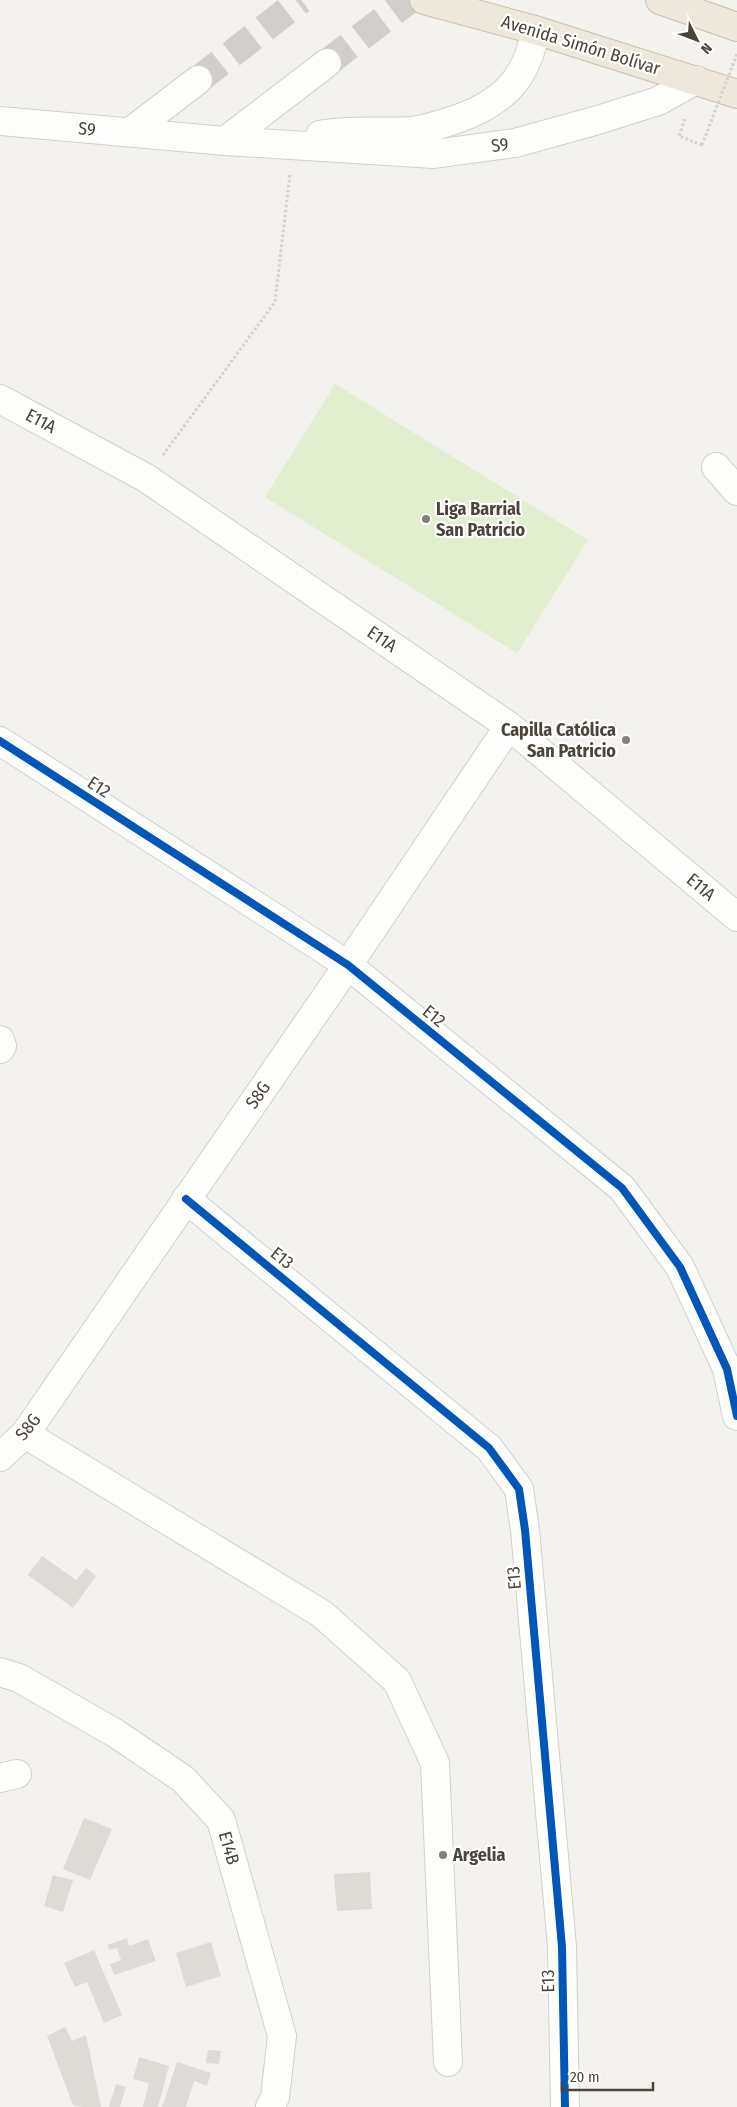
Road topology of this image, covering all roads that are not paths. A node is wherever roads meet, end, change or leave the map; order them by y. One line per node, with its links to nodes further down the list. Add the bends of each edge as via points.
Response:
1 (424, 0): 4 (highway, Avenida Simón Bolívar)
2 (660, 0): 3 (highway)
3 (737, 28)
4 (535, 30): 7 (highway, Avenida Simón Bolívar); 12 (street, S9, via 532,49 517,79 486,107 439,125 415,130 346,132 322,135)
5 (327, 63): 11 (street)
6 (198, 80): 10 (street)
7 (696, 80): 8 (highway, Avenida Simón Bolívar); 12 (street, S9, via 658,101 516,143 434,154)
8 (737, 94)
9 (0, 121): 10 (street, S9)
10 (130, 132): 11 (street, S9)
11 (224, 141): 12 (street, S9)
12 (293, 145)
13 (0, 399): 16 (street, E11A, via 146,478)
14 (716, 467): 15 (street)
15 (737, 491)
16 (509, 726): 18 (street, E11A); 19 (street, S8G)
17 (0, 741): 19 (street, E12)
18 (737, 917)
19 (348, 965): 22 (street, S8G); 23 (street, E12, via 622,1188 680,1267 727,1369)
20 (0, 1040): 21 (street)
21 (0, 1050)
22 (186, 1199): 24 (street, S8G); 29 (street, E13, via 489,1448 519,1489 562,1947)
23 (737, 1416)
24 (25, 1434): 25 (street, S8G); 27 (street, via 322,1614 397,1681 435,1763)
25 (0, 1457)
26 (0, 1672): 28 (street, E14B, via 19,1678 115,1733 183,1779 221,1820 282,2036 275,2097)
27 (448, 2062)
28 (270, 2107)
29 (565, 2107)

